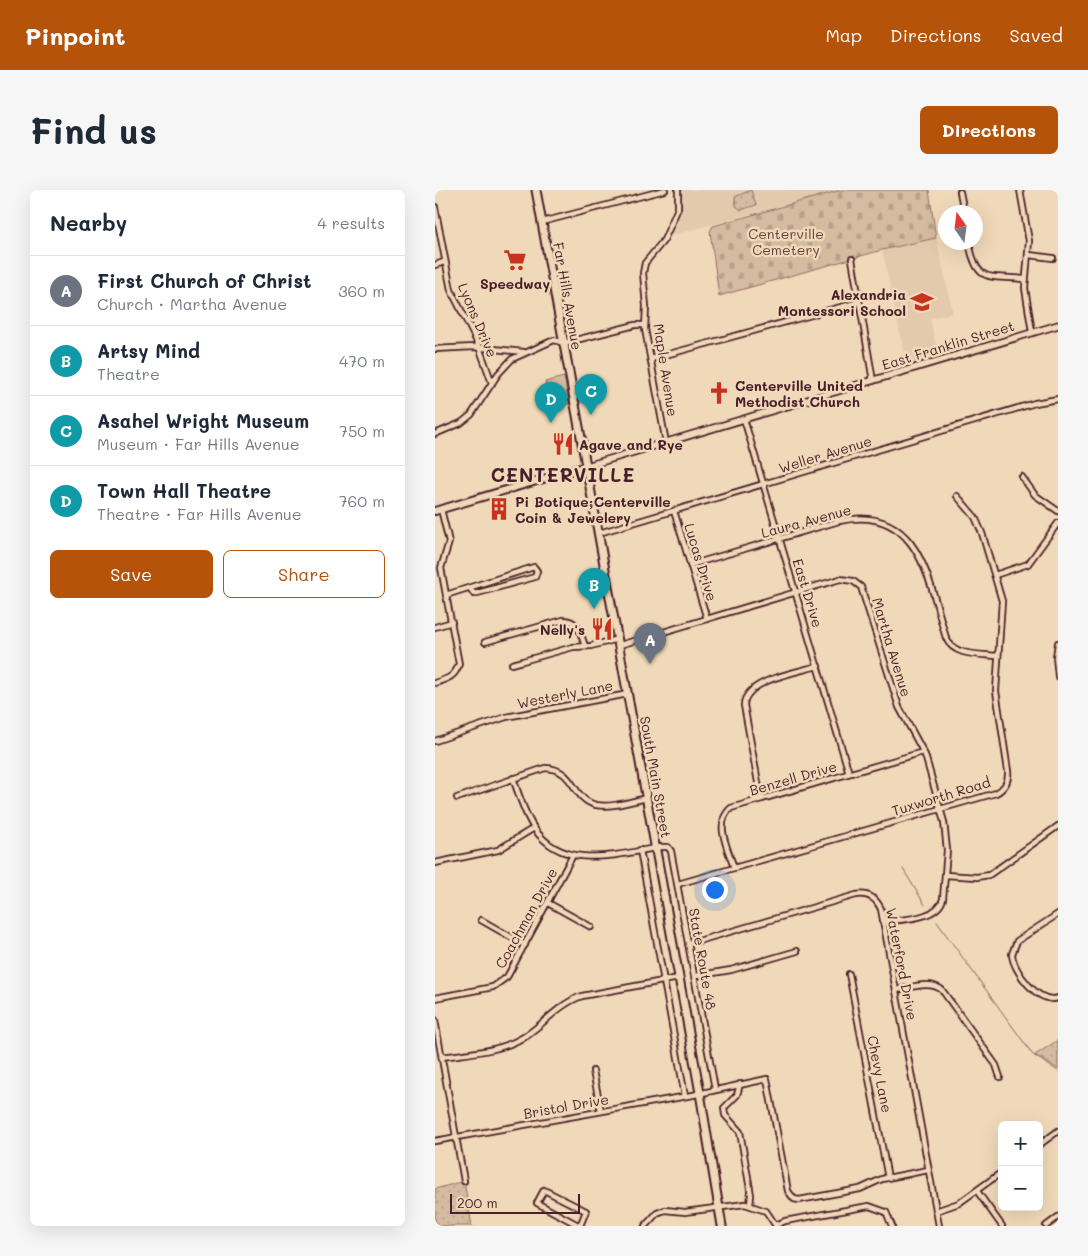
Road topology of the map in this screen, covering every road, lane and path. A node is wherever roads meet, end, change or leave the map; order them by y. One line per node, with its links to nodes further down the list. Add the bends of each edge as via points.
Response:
1 (537, 190): 8 (main road, Far Hills Avenue)
2 (665, 190): 8 (street)
3 (678, 190): 17 (street, Maple Avenue, via 678,208 664,240 643,268)
4 (1020, 190): 10 (street)
5 (960, 192): 6 (street)
6 (963, 205)
7 (435, 207): 13 (street, Lyons Drive)
8 (543, 222): 20 (main road, Far Hills Avenue)
9 (970, 250): 15 (street, via 973,264 981,273)
10 (1029, 255): 11 (street); 15 (street)
11 (1053, 258)
12 (852, 259): 16 (street)
13 (444, 262): 14 (street); 21 (street, Lyons Drive, via 455,300)
14 (435, 265)
15 (1024, 280): 19 (street)
16 (859, 302): 24 (street); 25 (street)
17 (645, 324): 20 (street); 24 (street, Maple Avenue)
18 (1058, 325): 19 (street, East Franklin Street)
19 (1032, 332): 25 (street, East Franklin Street)
20 (564, 342): 23 (street, via 554,340); 31 (main road, Far Hills Avenue)
21 (480, 348): 22 (street); 23 (street); 26 (street, Lyons Drive)
22 (435, 349)
23 (524, 352): 26 (street, via 507,364)
24 (651, 359): 30 (street, Maple Avenue)
25 (873, 381): 28 (street, East Franklin Street)
26 (492, 383): 29 (street, via 466,419)
27 (1058, 399): 33 (street, Weller Avenue, via 1035,403)
28 (744, 419): 30 (street, East Franklin Street); 33 (street, East Drive)
29 (435, 434)
30 (666, 443): 31 (street, East Franklin Street)
31 (587, 466): 35 (main road); 39 (main road, South Main Street)
32 (1022, 477): 37 (street, via 1035,495)
33 (763, 484): 36 (street, Weller Avenue); 40 (street, East Drive)
34 (957, 496): 42 (street, Tuxworth Road, via 979,524)
35 (438, 510): 45 (street, via 449,542 441,564)
36 (674, 511): 39 (street, Weller Avenue); 41 (street, Lucas Drive)
37 (1058, 512)
38 (1058, 523): 42 (street, via 1028,564)
39 (599, 533): 50 (main road, South Main Street)
40 (779, 538): 41 (street, Laura Avenue); 44 (street, East Drive); 53 (street, Laura Avenue, via 853,518 871,519 892,526 904,535 920,556 948,642 959,651)
41 (690, 565): 46 (street, Lucas Drive)
42 (995, 575): 53 (street, Tuxworth Road, via 1002,609)
43 (470, 588): 43 (street, via 534,567 537,571 535,577 474,594); 45 (street)
44 (796, 592): 46 (street, Martha Avenue); 55 (street, East Drive); 60 (street, Martha Avenue, via 844,579 861,587 899,707)
45 (446, 594): 47 (street)
46 (707, 619): 50 (street, Martha Avenue)
47 (452, 622): 48 (street); 57 (street, via 459,661 457,672)
48 (435, 627)
49 (485, 642): 52 (street, via 571,620 578,626)
50 (619, 642): 52 (street, Martha Avenue); 58 (main road, South Main Street)
51 (1058, 643): 56 (street)
52 (585, 646): 54 (street, Martha Avenue)
53 (998, 656): 66 (street, Tuxworth Road, via 997,697 1007,783 996,793)
54 (512, 664)
55 (818, 666): 61 (street, East Drive); 65 (street, via 755,685 746,695 744,705)
56 (1058, 676)
57 (435, 683)
58 (628, 694): 59 (street, Westerly Lane, via 506,717); 64 (main road, South Main Street)
59 (435, 741)
60 (923, 752): 61 (street, Benzell Drive); 66 (street, Martha Avenue)
61 (849, 773): 65 (street, Benzell Drive)
62 (513, 778): 63 (street); 64 (street, via 551,768 565,774 582,797 595,804); 68 (street)
63 (457, 798)
64 (647, 798): 69 (main road, South Main Street)
65 (761, 799): 73 (street, Benzell Drive, via 735,806 723,818 723,830)
66 (940, 809): 73 (street, Tuxworth Road); 74 (street, Martha Avenue, via 946,836)
67 (1058, 826): 74 (street, via 994,872 977,877)
68 (534, 828): 71 (street, via 550,844); 72 (street, via 498,850)
69 (656, 848): 70 (street); 75 (street, State Route 48, via 665,847 671,851); 86 (main road, South Main Street)
70 (640, 850): 71 (street, via 598,857); 87 (street)
71 (573, 855): 76 (street, Coachman Drive)
72 (435, 863)
73 (734, 868): 75 (street, Tuxworth Road)
74 (945, 875): 79 (street, Martha Avenue, via 942,902 934,912)
75 (678, 884): 81 (street, State Route 48)
76 (548, 904): 80 (street); 82 (street, Coachman Drive)
77 (1058, 914): 90 (street, via 1017,941 1012,954 1016,966 1037,995 1049,1000)
78 (481, 920): 82 (street)
79 (883, 922): 81 (street, Waterford Drive, via 876,900 861,894); 88 (street, Waterford Drive)
80 (591, 927)
81 (688, 944): 85 (street, State Route 48)
82 (525, 945): 89 (street, Coachman Drive, via 507,977 497,984)
83 (797, 951): 85 (street, via 731,970)
84 (849, 974): 106 (street, Chevy Lane)
85 (695, 976): 96 (street, State Route 48)
86 (679, 978): 87 (street); 97 (main road, South Main Street)
87 (664, 980): 92 (street, via 582,996 568,1002 526,1036 512,1043); 98 (street)
88 (896, 990): 94 (street, via 926,985 942,990 996,1065); 104 (street, Waterford Drive)
89 (435, 998)
90 (1058, 998)
91 (435, 1020): 92 (street)
92 (442, 1057): 101 (street)
93 (593, 1071): 99 (street)
94 (999, 1077)
95 (740, 1084): 96 (street, Bristol Drive); 106 (street, Bristol Drive, via 767,1079 788,1191 794,1199 861,1189); 109 (street, via 737,1095 724,1108 725,1115 740,1132)
96 (715, 1089): 97 (street, Bristol Drive)
97 (700, 1093): 98 (street, Bristol Drive); 110 (main road, South Main Street)
98 (685, 1096): 99 (street, Bristol Drive)
99 (601, 1111): 101 (street, Bristol Drive)
100 (1058, 1132): 103 (street)
101 (456, 1137): 102 (street, Bristol Drive); 107 (street)
102 (435, 1141)
103 (1043, 1142)
104 (928, 1170): 106 (street); 111 (street, Waterford Drive)
105 (998, 1175): 108 (street)
106 (888, 1178)
107 (464, 1181)
108 (977, 1190): 111 (street, via 953,1206); 119 (street)
109 (750, 1205): 110 (street); 116 (street, via 766,1212)
110 (719, 1208): 114 (street, via 685,1212 665,1210); 115 (main road, South Main Street)
111 (936, 1211): 118 (street, Waterford Drive)
112 (1058, 1217): 120 (street)
113 (580, 1226): 113 (street, via 585,1211 544,1190 537,1204)
114 (645, 1226)
115 (722, 1226)
116 (776, 1226): 117 (street, via 785,1221 869,1206 887,1212)
117 (892, 1226)
118 (939, 1226)
119 (1002, 1226)
120 (1046, 1226)

